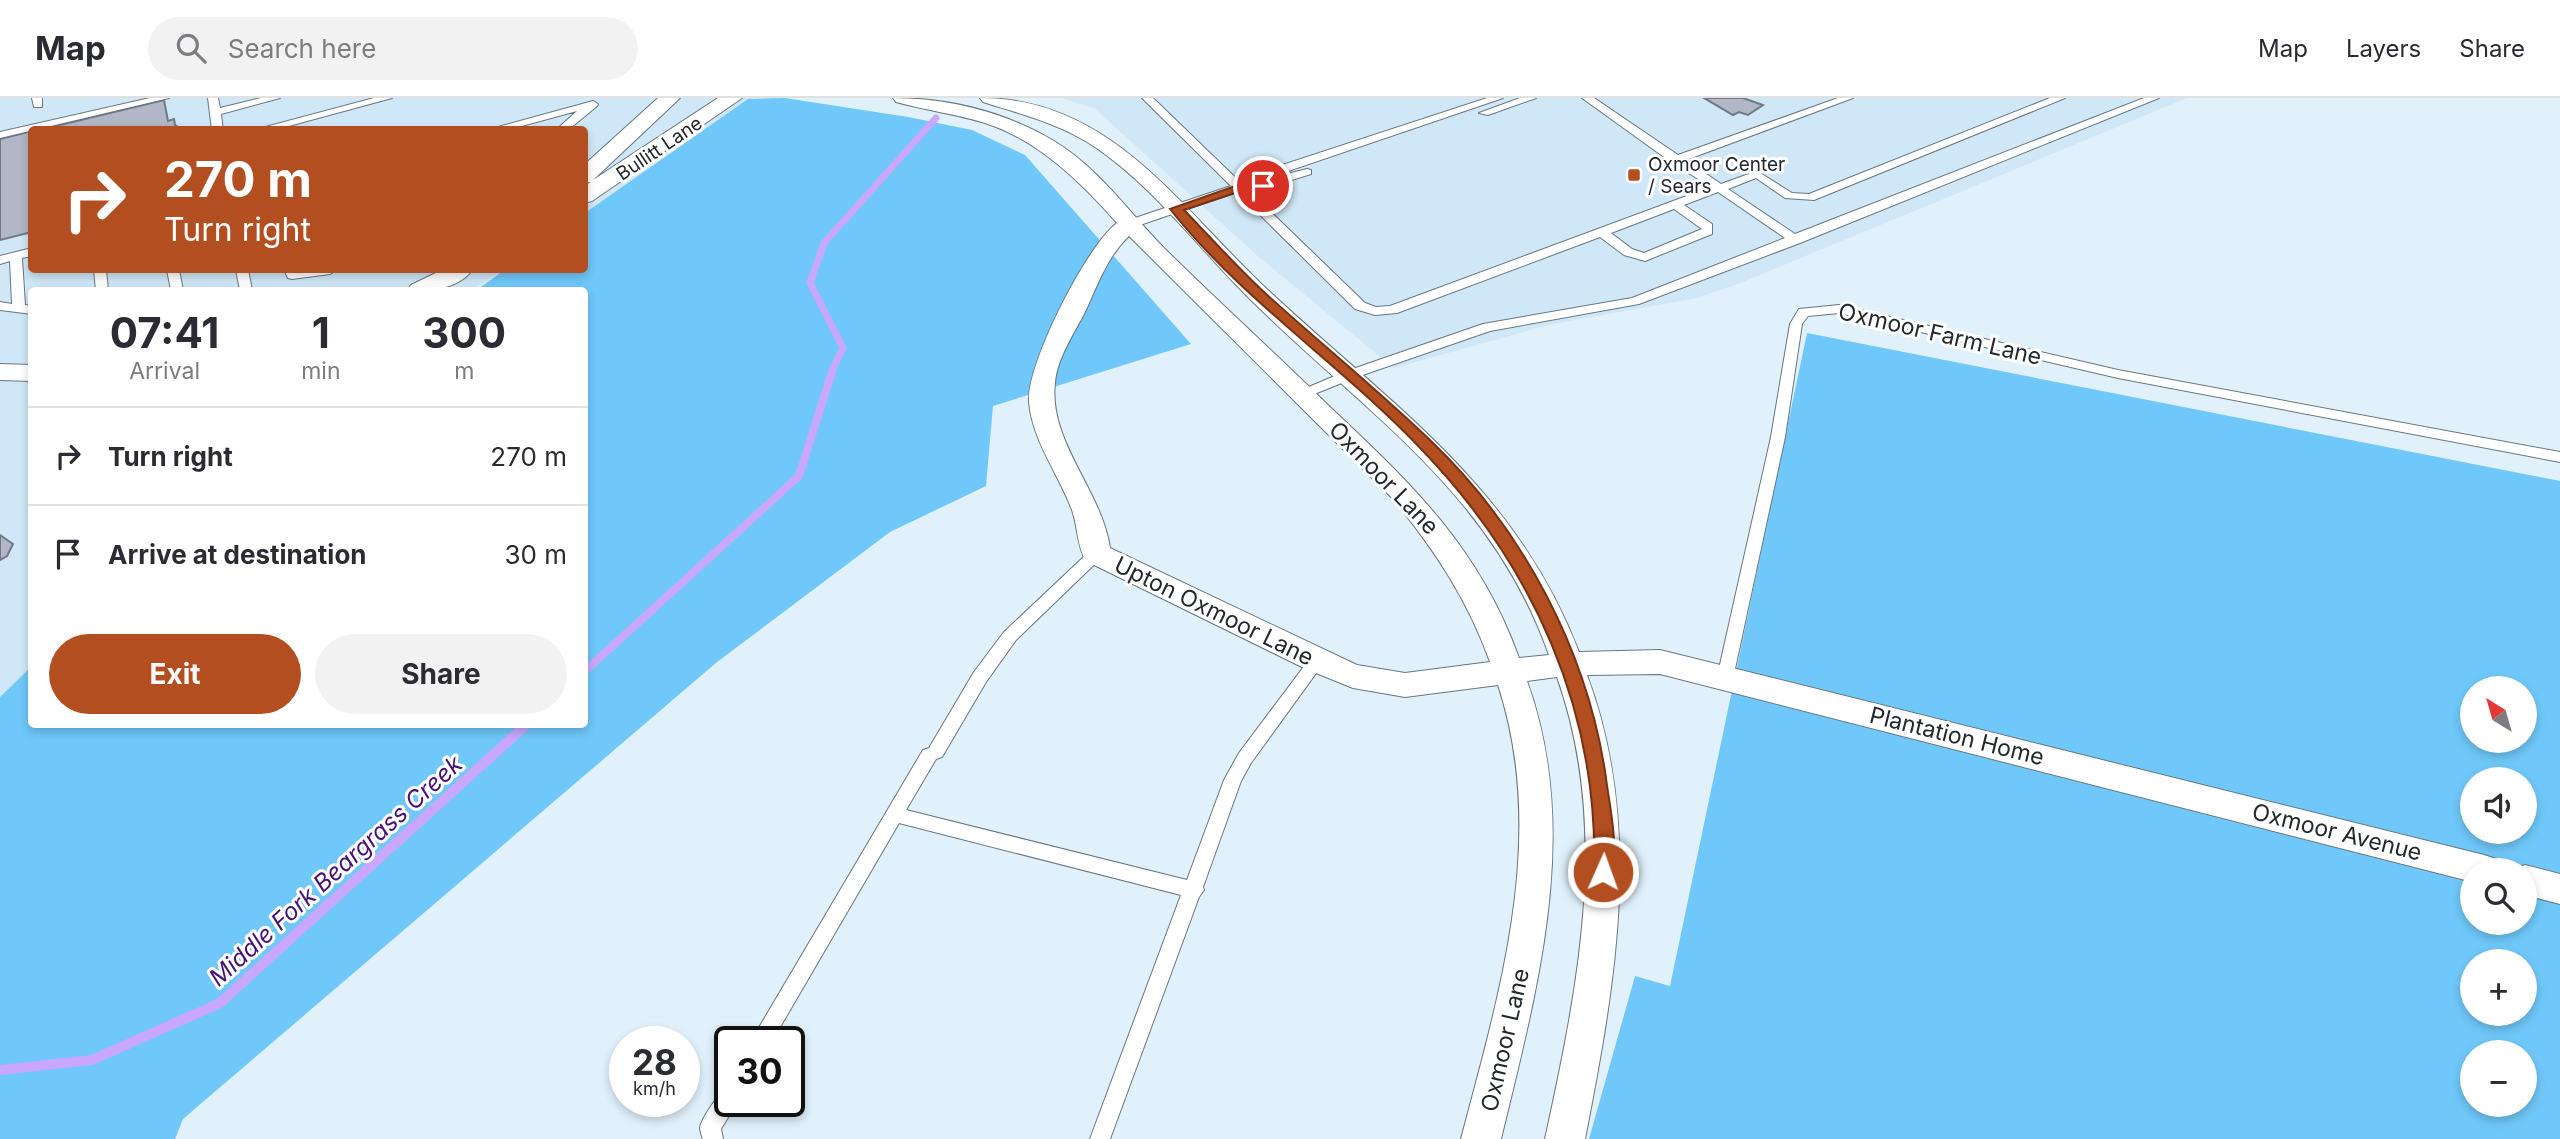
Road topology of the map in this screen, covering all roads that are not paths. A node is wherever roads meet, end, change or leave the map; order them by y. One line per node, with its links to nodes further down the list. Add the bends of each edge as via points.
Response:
1 (164, 98): 20 (lane)
2 (213, 98): 19 (lane)
3 (275, 98): 19 (lane)
4 (387, 98): 22 (lane)
5 (670, 98): 28 (street, Bullitt Lane)
6 (732, 98): 31 (street, Bullitt Lane)
7 (903, 98): 34 (street, Oxmoor Lane, via 994,119 1048,146 1097,187)
8 (990, 98): 33 (street, via 1079,129)
9 (1147, 98): 29 (lane)
10 (1498, 98): 29 (lane, via 1256,177)
11 (1531, 98): 29 (lane, via 1263,186)
12 (1587, 98): 27 (lane)
13 (1848, 98): 27 (lane)
14 (2030, 98): 18 (lane)
15 (2060, 98): 18 (lane)
16 (2154, 98): 36 (lane)
17 (597, 101): 23 (lane); 24 (lane)
18 (2043, 105): 30 (lane, via 1810,198 1789,196 1756,174)
19 (215, 112): 21 (lane)
20 (40, 126)
21 (217, 126)
22 (275, 126)
23 (506, 126)
24 (566, 126)
25 (28, 129): 26 (lane)
26 (0, 135)
27 (1675, 160): 30 (lane)
28 (588, 173)
29 (1246, 185): 33 (lane); 35 (lane, via 1360,306 1375,311 1392,310)
30 (1718, 189): 32 (lane); 36 (lane)
31 (588, 193)
32 (1676, 205): 35 (lane); 35 (lane, via 1708,231 1646,257 1628,253)
33 (1176, 209): 34 (lane); 48 (street, via 1258,294)
34 (1130, 224): 49 (street, Oxmoor Lane); 51 (street, Upton Oxmoor Lane, via 1108,241 1089,277 1047,365 1041,393 1045,416 1093,522)
35 (1602, 232)
36 (1796, 240): 48 (lane, via 1635,301 1488,327)
37 (28, 253): 38 (lane)
38 (16, 256): 39 (lane); 45 (lane)
39 (0, 260)
40 (291, 273): 41 (lane)
41 (316, 273)
42 (454, 273): 43 (street)
43 (424, 287)
44 (0, 306): 45 (lane)
45 (25, 309)
46 (0, 372): 47 (street)
47 (28, 373)
48 (1349, 375): 49 (lane); 53 (street, via 1409,427 1486,512 1534,586)
49 (1302, 395): 54 (street, Oxmoor Lane, via 1439,534 1473,586)
50 (2560, 457): 55 (lane, Oxmoor Farm Lane, via 2118,374 1839,309 1816,309 1804,313 1796,324 1778,437)
51 (1096, 554): 52 (street, Upton Oxmoor Lane); 57 (lane, via 1010,636)
52 (1317, 661): 54 (street, Upton Oxmoor Lane, via 1353,676 1405,685); 61 (lane, via 1233,780)
53 (1568, 664): 54 (street, Upton Oxmoor Lane); 55 (street, via 1660,662); 67 (street, via 1594,753 1604,832 1602,913)
54 (1511, 674): 66 (street, Oxmoor Lane, via 1533,762 1535,890 1525,955)
55 (1725, 678): 56 (street, Plantation Home)
56 (2189, 795): 58 (street, Oxmoor Avenue)
57 (894, 814): 61 (lane); 62 (lane)
58 (2460, 864)
59 (2537, 883): 60 (street)
60 (2560, 889)
61 (1195, 890): 65 (lane)
62 (770, 1026)
63 (717, 1117): 64 (lane, via 710,1128)
64 (713, 1139)
65 (1100, 1139)
66 (1481, 1139)
67 (1565, 1139)

